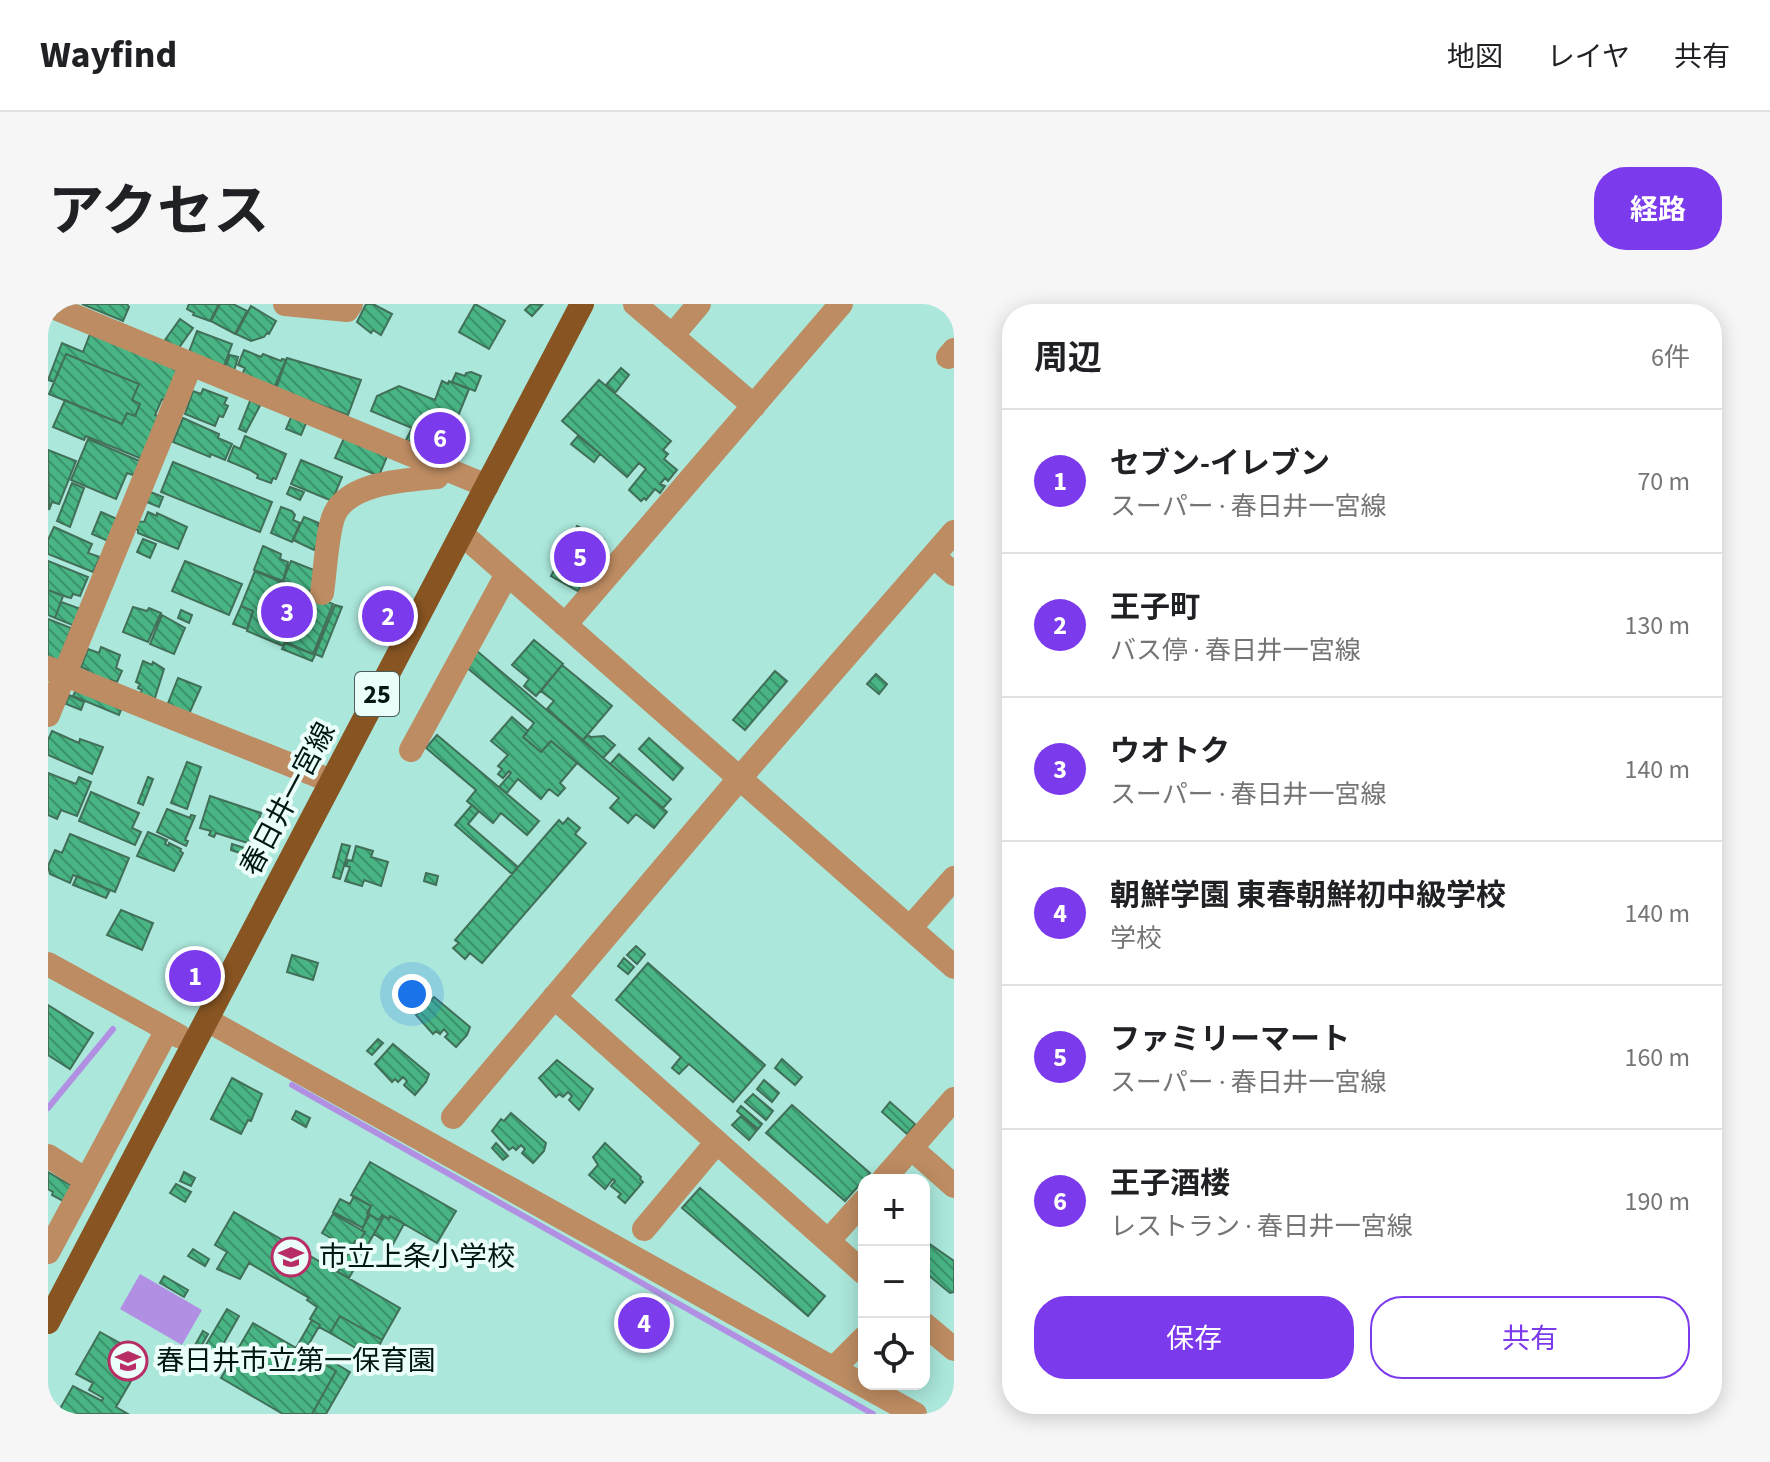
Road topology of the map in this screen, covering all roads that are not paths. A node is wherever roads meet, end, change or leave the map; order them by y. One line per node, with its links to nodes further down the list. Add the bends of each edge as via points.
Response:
1 (285, 304): 2 (street, via 347,310)
2 (351, 304)
3 (582, 304): 12 (main road, 春日井一宮線 / 25)
4 (635, 304): 8 (street)
5 (699, 304): 8 (street)
6 (841, 304): 10 (street)
7 (48, 305): 9 (street)
8 (672, 336): 10 (street)
9 (191, 364): 11 (street); 20 (street)
10 (754, 406): 19 (street)
11 (443, 467): 12 (street); 18 (street, via 437,477 388,482 347,497 334,514)
12 (487, 486): 14 (main road, 春日井一宮線 / 25)
13 (954, 532): 15 (street)
14 (462, 534): 16 (street); 24 (main road, 春日井一宮線 / 25)
15 (933, 556): 17 (street); 23 (street)
16 (507, 574): 19 (street); 22 (street)
17 (954, 574)
18 (322, 593)
19 (565, 625): 23 (street)
20 (56, 671): 21 (street); 24 (street)
21 (48, 715)
22 (411, 750)
23 (739, 779): 27 (street); 30 (street)
24 (331, 781): 31 (main road, 春日井一宮線 / 25)
25 (954, 878): 26 (street)
26 (945, 907): 27 (street)
27 (910, 928): 29 (street)
28 (48, 964): 32 (street)
29 (954, 967)
30 (554, 997): 35 (street); 36 (street)
31 (207, 1020): 33 (main road, 春日井一宮線 / 25); 51 (street)
32 (167, 1030): 33 (street); 40 (street)
33 (194, 1045): 47 (main road, 春日井一宮線 / 25)
34 (950, 1114): 37 (street)
35 (453, 1117)
36 (717, 1142): 43 (street); 44 (street)
37 (911, 1148): 39 (street); 41 (street)
38 (48, 1156): 40 (street)
39 (888, 1174)
40 (86, 1180): 45 (street)
41 (954, 1186)
42 (858, 1208): 44 (street)
43 (644, 1229)
44 (828, 1241): 46 (street)
45 (48, 1252)
46 (858, 1268)
47 (48, 1322)
48 (930, 1329): 50 (street)
49 (858, 1344): 51 (street)
50 (954, 1349)
51 (834, 1368): 52 (street)
52 (915, 1414)

